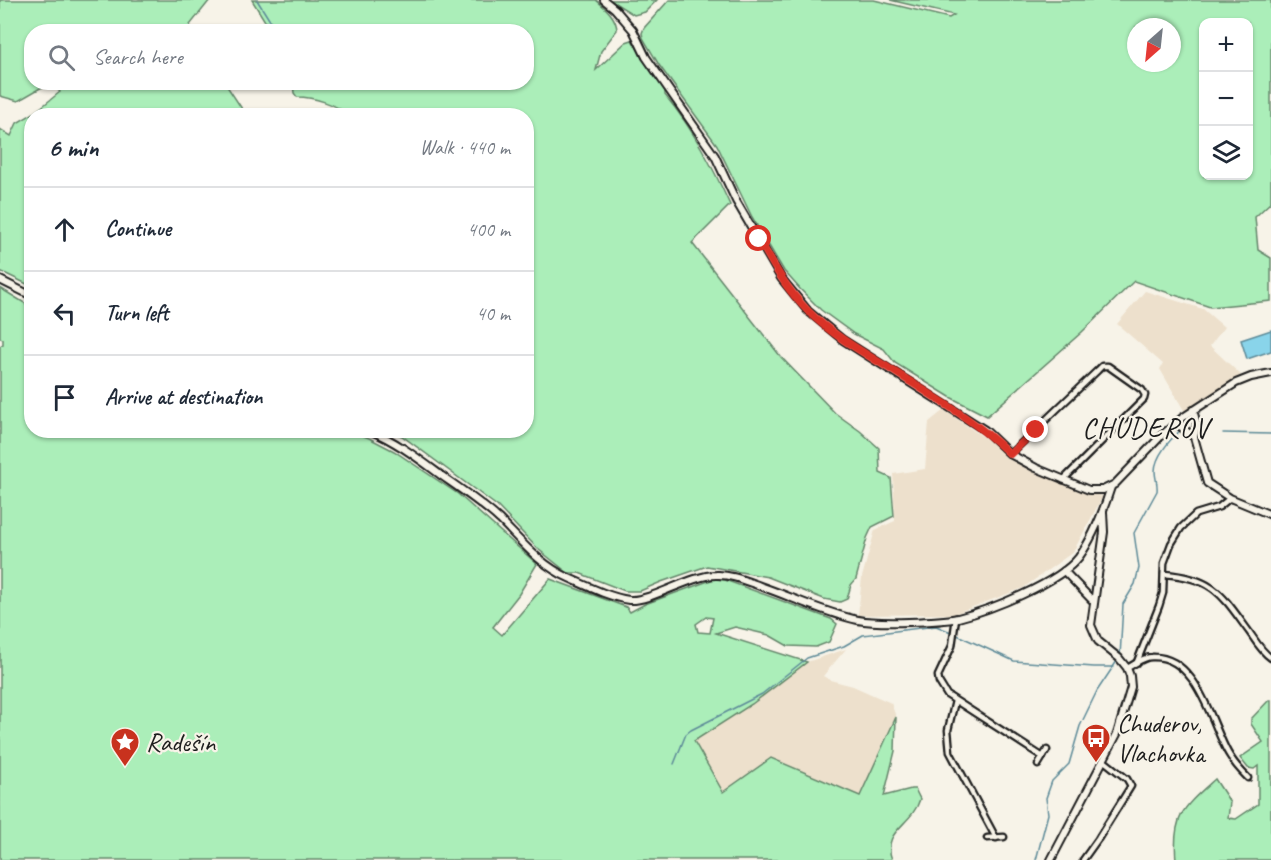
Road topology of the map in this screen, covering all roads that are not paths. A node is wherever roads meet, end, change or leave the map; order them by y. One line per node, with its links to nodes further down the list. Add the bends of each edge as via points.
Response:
1 (604, 0): 9 (street, via 633,30 646,57 715,156 781,278 808,311 843,340 985,430)
2 (0, 280): 3 (street)
3 (24, 292)
4 (1271, 373): 5 (street, via 1236,383)
5 (1193, 410): 6 (street); 7 (street)
6 (1178, 425): 7 (street); 11 (street, via 1161,436)
7 (1196, 431): 12 (street, via 1207,483)
8 (383, 438): 18 (street, via 462,490 554,571 614,596 640,599 716,575 752,583 859,620)
9 (1010, 454): 10 (street); 10 (street, via 1102,366 1107,366 1142,390 1144,399)
10 (1064, 480): 11 (street, via 1089,490)
11 (1111, 487): 13 (street)
12 (1230, 498): 14 (street); 16 (street, via 1220,507 1196,514 1182,528 1166,552)
13 (1103, 511): 15 (street, via 1079,557); 17 (street, via 1104,532)
14 (1271, 515)
15 (1064, 571): 17 (street); 18 (street, via 1010,599)
16 (1164, 574): 19 (street, via 1192,577 1213,588); 20 (street, via 1159,606)
17 (1094, 602): 21 (street, via 1094,634)
18 (956, 618): 22 (street, via 952,646 938,676 942,689)
19 (1271, 658)
20 (1137, 662): 21 (street); 27 (street, via 1154,657 1180,667 1211,711 1226,751)
21 (1127, 668): 25 (street, via 1131,687 1122,720)
22 (955, 701): 24 (street); 28 (street, via 948,730 950,752)
23 (1047, 750): 24 (street)
24 (1043, 757): 26 (street)
25 (1103, 759): 31 (street); 32 (street, via 1131,786)
26 (1038, 765)
27 (1248, 778)
28 (996, 837): 29 (street); 30 (street)
29 (1004, 837)
30 (987, 838)
31 (1051, 860)
32 (1083, 860)

